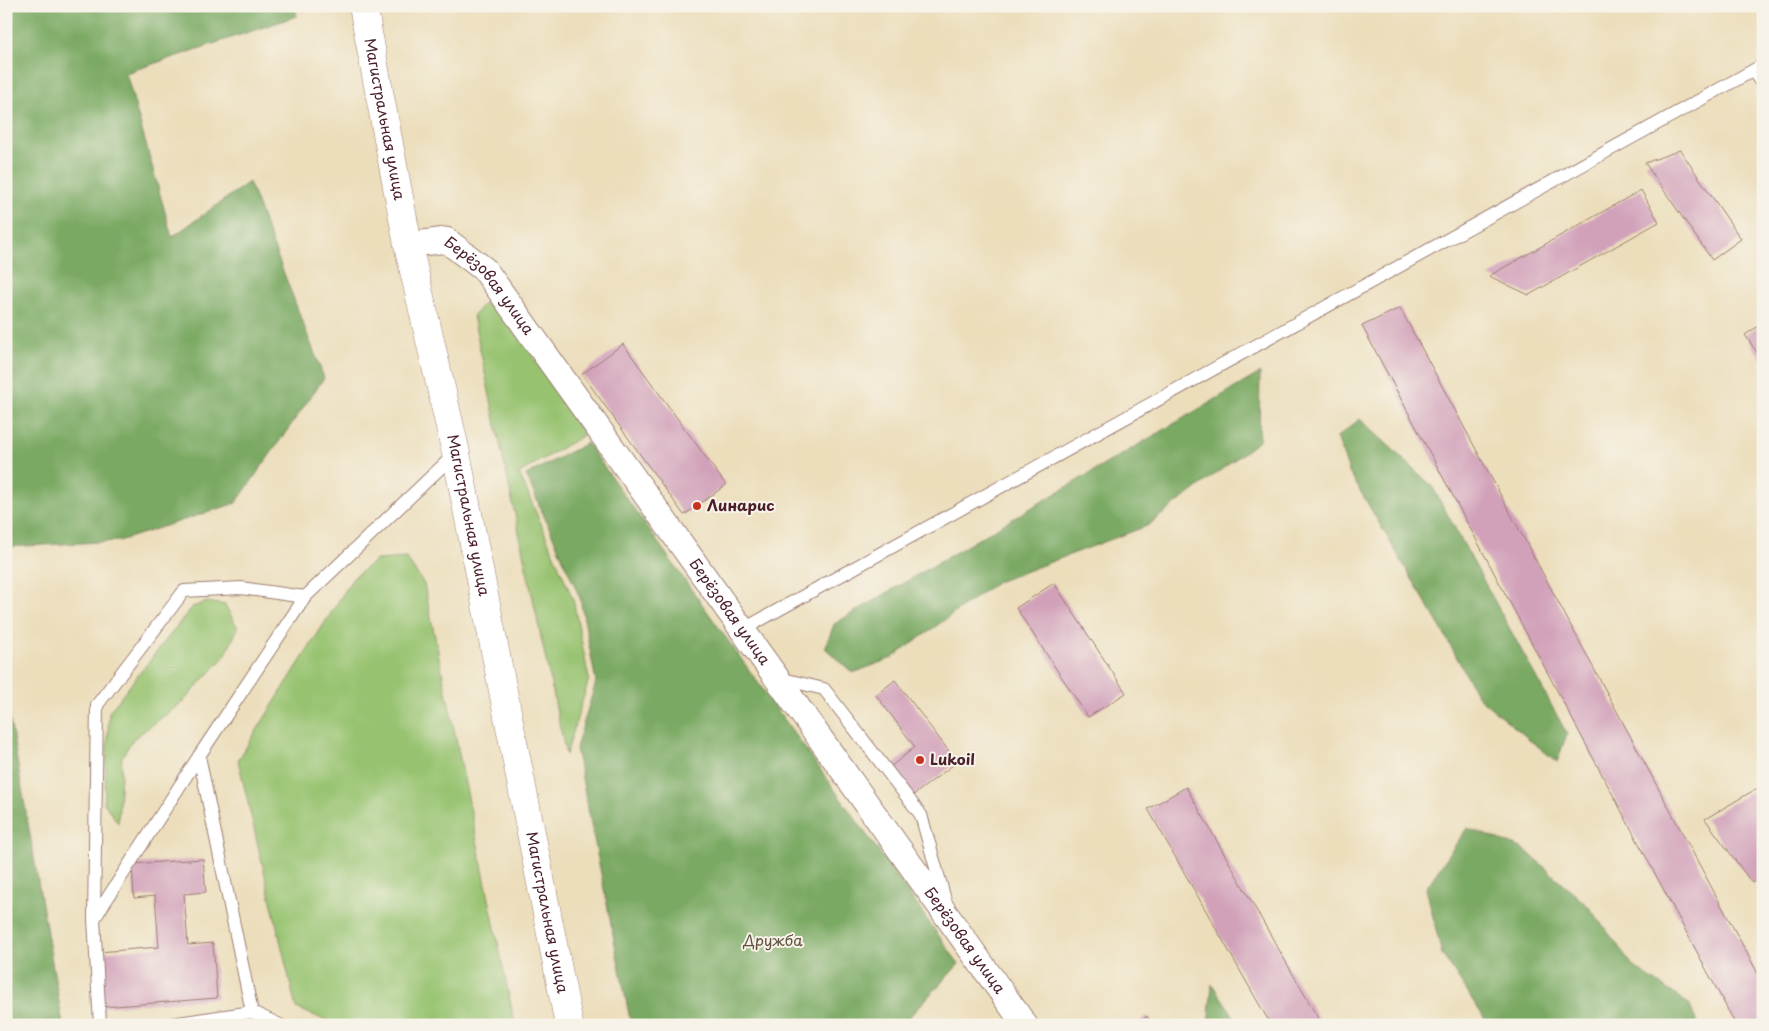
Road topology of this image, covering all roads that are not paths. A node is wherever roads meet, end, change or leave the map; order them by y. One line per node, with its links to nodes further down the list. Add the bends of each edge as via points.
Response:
1 (362, 6): 4 (main road, Магистральная улица)
2 (1758, 68): 3 (lane); 7 (lane)
3 (1763, 85)
4 (408, 245): 5 (main road, Магистральная улица); 7 (street, Берёзовая улица, via 446,240 485,270)
5 (456, 453): 6 (lane); 16 (main road, Магистральная улица)
6 (305, 597): 9 (lane); 10 (lane, via 241,588 184,592 96,705)
7 (742, 630): 8 (street, Берёзовая улица)
8 (776, 677): 11 (street, Берёзовая улица); 11 (lane, via 824,689 921,815)
9 (199, 756): 10 (lane); 12 (lane)
10 (94, 919): 13 (lane)
11 (952, 922): 17 (street, Берёзовая улица)
12 (252, 1012): 14 (lane); 15 (lane)
13 (100, 1025)
14 (165, 1025)
15 (280, 1025)
16 (569, 1025)
17 (1025, 1025)

